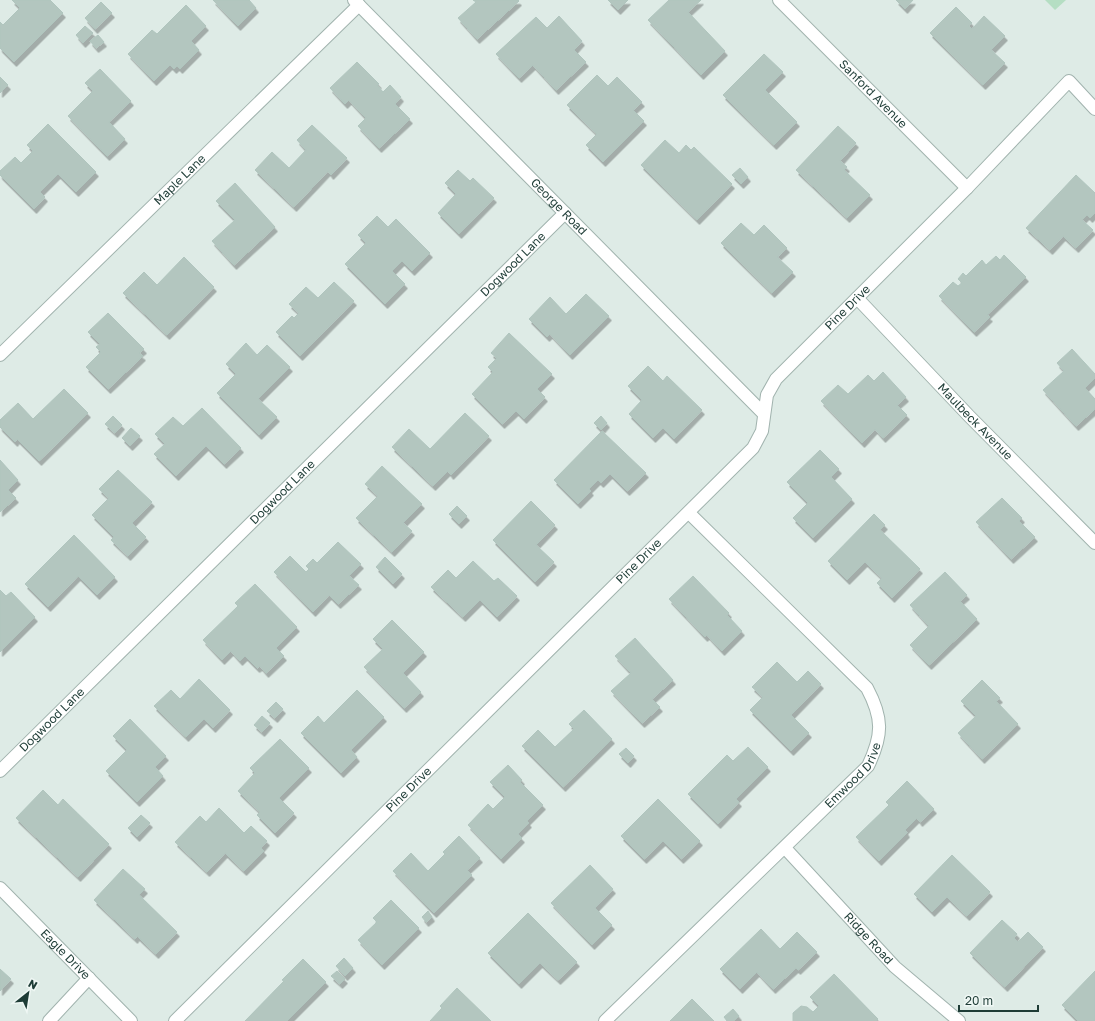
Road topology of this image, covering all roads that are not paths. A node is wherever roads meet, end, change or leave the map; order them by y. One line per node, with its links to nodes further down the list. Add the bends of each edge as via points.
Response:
1 (778, 0): 4 (street, Sanford Avenue)
2 (356, 3): 5 (street, George Road); 7 (street, Maple Lane)
3 (1095, 109): 4 (street, Pine Drive, via 1069,81)
4 (967, 188): 6 (street, Pine Drive)
5 (565, 213): 8 (street, George Road); 11 (street, Dogwood Lane)
6 (857, 298): 8 (street, Pine Drive, via 776,379 767,395); 10 (street, Maulbeck Avenue)
7 (0, 354)
8 (764, 414): 9 (street, Pine Drive, via 762,431 753,448)
9 (689, 513): 12 (street, Emwood Drive, via 867,688 876,705 880,727 877,748 868,766); 17 (street, Pine Drive)
10 (1095, 543)
11 (0, 771)
12 (785, 848): 18 (street, Emwood Drive); 19 (street, Ridge Road, via 895,967)
13 (0, 888): 14 (street, Eagle Drive)
14 (89, 978): 15 (street); 16 (street, Eagle Drive)
15 (49, 1021)
16 (131, 1021)
17 (175, 1021)
18 (606, 1021)
19 (959, 1021)

